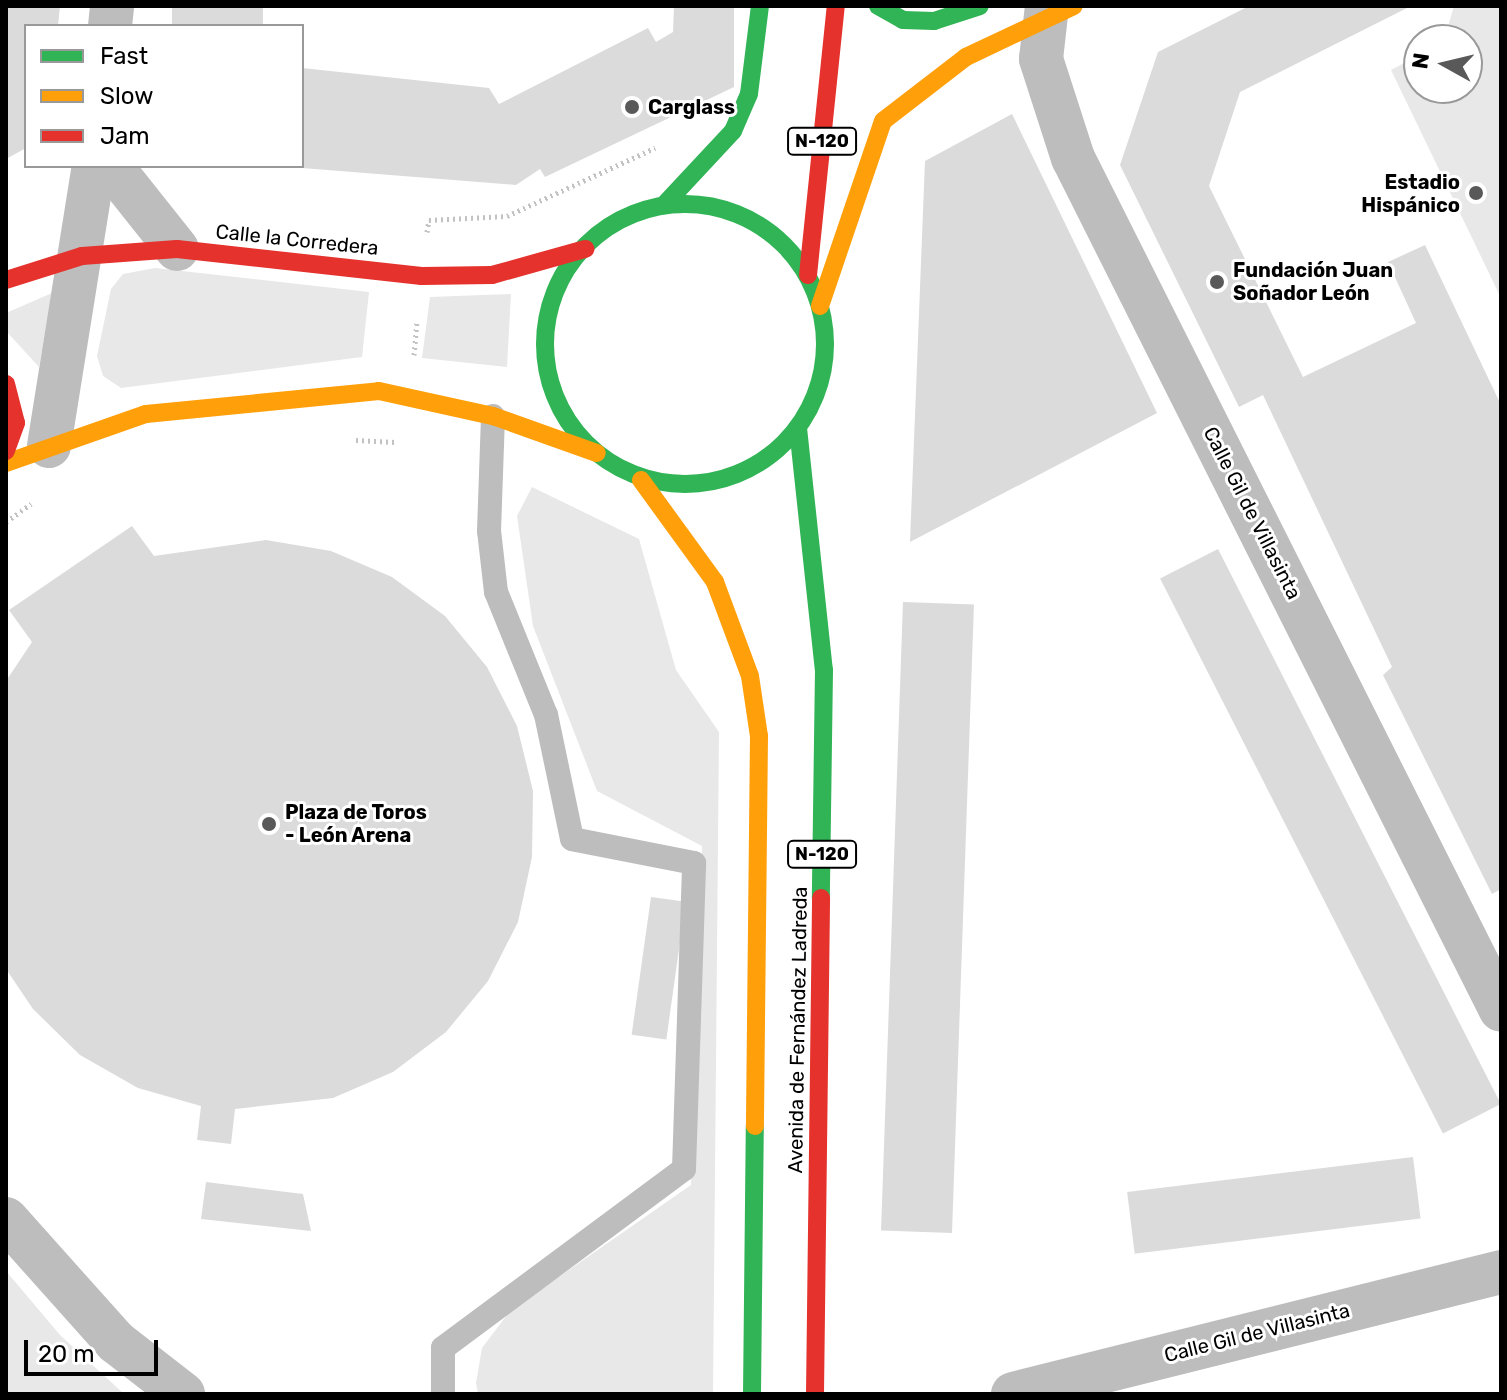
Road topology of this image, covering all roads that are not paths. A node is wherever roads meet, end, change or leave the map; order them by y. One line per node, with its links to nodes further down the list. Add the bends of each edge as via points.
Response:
1 (760, 6): 7 (main road, N-120, via 749,94 733,131)
2 (836, 6): 11 (main road, N-120)
3 (878, 6): 4 (main road, via 903,20 934,21)
4 (980, 6)
5 (1053, 12): 13 (main road, via 966,57 913,91 883,121); 22 (street, Calle Gil de Villasinta, via 1051,101 1073,158)
6 (99, 170): 8 (street); 10 (street)
7 (664, 205): 9 (main road, N-120, via 622,218); 11 (main road, N-120, via 714,208 750,220 782,243)
8 (177, 249): 9 (main road, Calle la Corredera, via 422,276 492,275); 10 (main road, Calle la Corredera)
9 (585, 249): 19 (main road, N-120, via 555,289 545,351 555,398)
10 (82, 256): 12 (main road, Calle la Corredera); 17 (street)
11 (808, 275): 13 (main road, N-120)
12 (6, 280)
13 (820, 306): 16 (main road, N-120, via 819,390)
14 (6, 384): 18 (main road, via 16,423)
15 (493, 416): 17 (main road, via 379,391 314,393 146,414); 19 (main road); 26 (lane, via 489,531 496,592 546,715 572,839 694,863 684,1169 443,1348)
16 (798, 428): 21 (main road, N-120, via 768,457 731,475 688,484); 28 (main road, Avenida de Fernández Ladreda / N-120, via 824,670)
17 (49, 446): 20 (main road)
18 (6, 451)
19 (597, 453): 21 (main road, N-120)
20 (6, 463)
21 (641, 480): 27 (main road, Avenida de Fernández Ladreda / N-120, via 715,582 750,676 759,736)
22 (1501, 1010)
23 (6, 1219): 25 (street, via 116,1342)
24 (1501, 1272): 29 (street, Calle Gil de Villasinta)
25 (183, 1394)
26 (443, 1394)
27 (752, 1394)
28 (815, 1394)
29 (1013, 1394)

